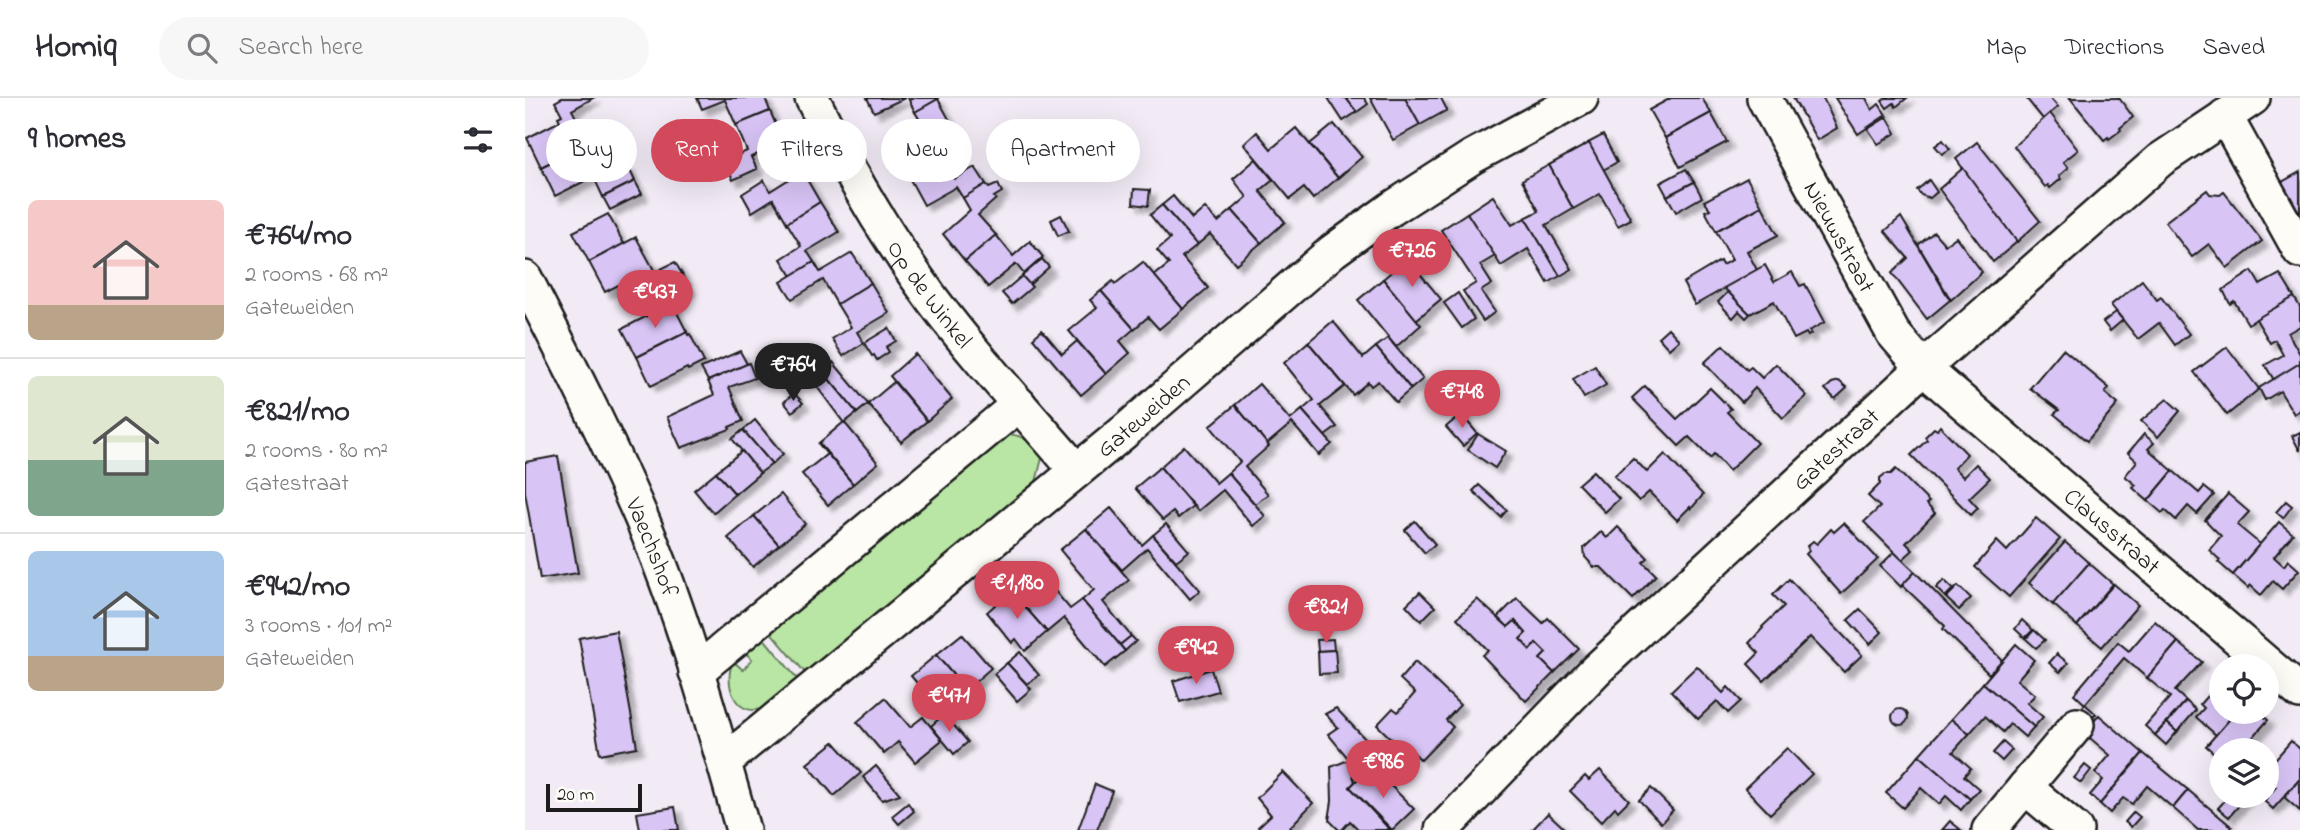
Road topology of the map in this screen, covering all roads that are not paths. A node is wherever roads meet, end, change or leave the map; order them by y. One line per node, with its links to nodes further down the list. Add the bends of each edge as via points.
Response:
1 (812, 98): 9 (street, Op de Winkel, via 897,249)
2 (1581, 98): 10 (street, Gateweiden, via 1472,157 1333,251)
3 (1764, 98): 8 (street, Nieuwstraat, via 1893,333)
4 (2253, 98): 5 (street, Gatestraat)
5 (2225, 116): 6 (street); 8 (street, Gatestraat, via 2160,160)
6 (2300, 251)
7 (525, 278): 11 (street, Vaechshof, via 642,519)
8 (1923, 368): 12 (street, Clausstraat); 17 (street, Gatestraat, via 1595,671)
9 (1019, 404): 10 (street, Op de Winkel); 11 (street)
10 (1076, 470): 14 (street, Gateweiden)
11 (696, 672): 14 (street, Vaechshof)
12 (2300, 692)
13 (2077, 725): 15 (street)
14 (724, 761): 16 (street, Vaechshof)
15 (2025, 787): 18 (street); 19 (street)
16 (743, 830)
17 (1442, 830)
18 (1989, 830)
19 (2077, 830)

